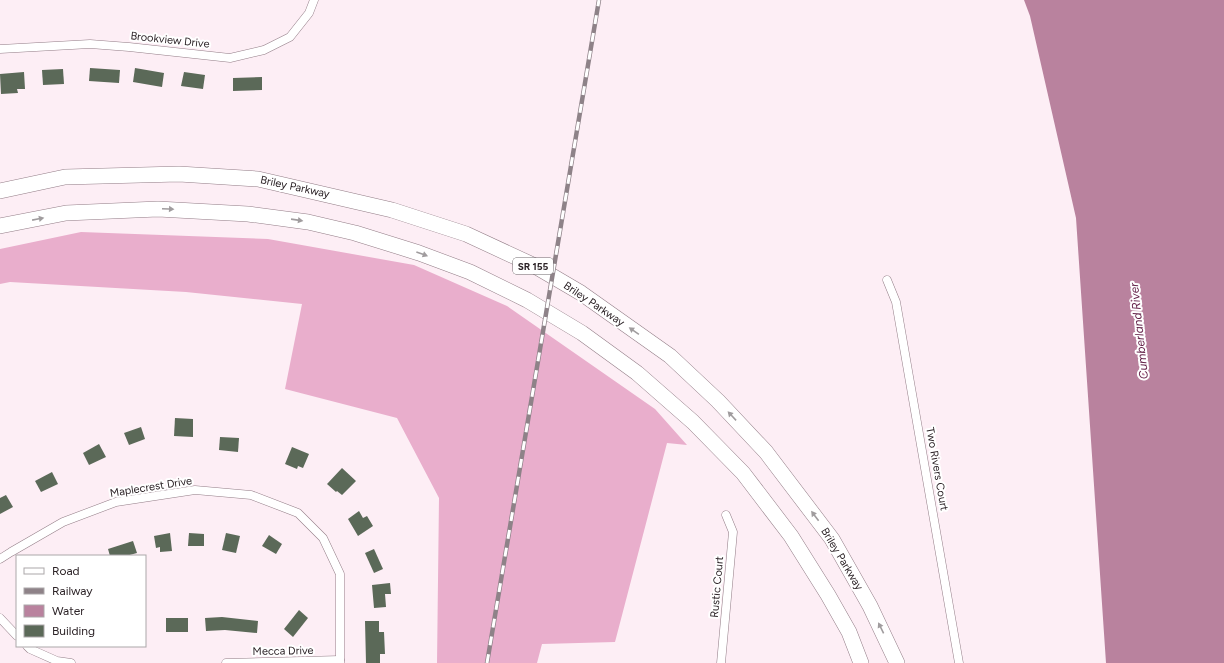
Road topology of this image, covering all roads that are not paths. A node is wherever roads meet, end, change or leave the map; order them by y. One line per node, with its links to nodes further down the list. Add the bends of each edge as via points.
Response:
1 (314, 0): 2 (street, Brookview Drive, via 309,12 290,37 264,50 230,58 90,44)
2 (0, 48)
3 (0, 191): 16 (highway, Briley Parkway / SR 155, one-way to 3, via 870,606 832,539 766,452 718,401 670,356 581,293 535,266 466,234 392,210 258,179 179,174 65,177)
4 (0, 226): 15 (highway, one-way to 15, via 66,214 158,209 248,214 308,222 355,233 419,253 470,272 527,300 582,333 637,373 693,422 743,473 791,536 828,595 849,632)
5 (887, 280): 17 (street, Two Rivers Court, via 896,302)
6 (726, 514): 14 (street, Rustic Court, via 733,532)
7 (0, 559): 11 (street, Maplecrest Drive, via 63,522 116,502 195,490 251,495 298,513 323,538 340,574)
8 (0, 618): 9 (street)
9 (16, 635)
10 (28, 647): 12 (street, via 57,661)
11 (340, 662): 13 (street, Mecca Drive)
12 (71, 663)
13 (226, 663)
14 (721, 663)
15 (861, 663)
16 (897, 663)
17 (959, 663)

